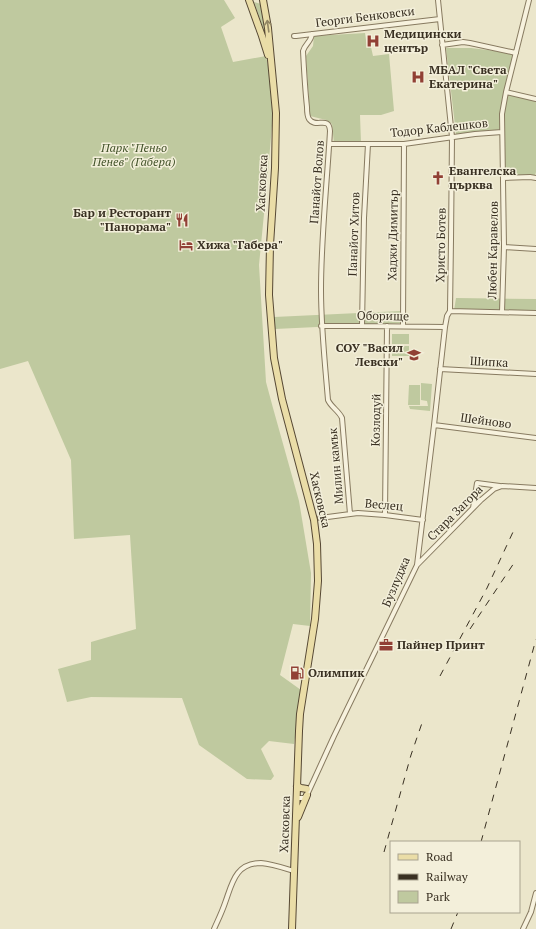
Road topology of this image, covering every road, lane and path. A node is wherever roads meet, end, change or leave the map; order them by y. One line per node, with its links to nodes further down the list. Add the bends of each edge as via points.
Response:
1 (249, 0): 10 (main road, Хасковска, via 265,43)
2 (263, 0): 10 (main road, Хасковска, one-way to 2)
3 (438, 0): 5 (street, Христо Ботев)
4 (529, 0): 9 (street, Любен Каравелов)
5 (440, 19): 6 (street, Георги Бенковски); 8 (street, Христо Ботев)
6 (312, 34): 7 (street, Георги Бенковски); 15 (street, Панайот Волов, via 303,51 308,115 312,122 326,123 330,126)
7 (294, 36)
8 (442, 44): 9 (street, via 463,42); 14 (street, Христо Ботев)
9 (516, 52): 11 (street, Любен Каравелов)
10 (274, 78): 42 (main road, Хасковска, via 276,130 269,296 271,328 278,378 312,510 318,544 315,619 300,714)
11 (506, 92): 12 (street); 13 (street, Любен Каравелов)
12 (536, 99)
13 (502, 132): 14 (street, Тодор Каблешков); 18 (street, Любен Каравелов)
14 (452, 137): 17 (street, Тодор Каблешков); 22 (street, Христо Ботев)
15 (330, 144): 16 (street, Тодор Каблешков); 25 (street, Панайот Волов, via 322,254)
16 (368, 144): 17 (street, Тодор Каблешков); 26 (street, Панайот Хитов)
17 (404, 144): 28 (street, Хаджи Димитър)
18 (503, 178): 19 (street); 20 (street, Любен Каравелов)
19 (536, 178)
20 (504, 248): 21 (street); 23 (street, Любен Каравелов)
21 (536, 248)
22 (450, 311): 23 (street); 29 (street, Христо Ботев)
23 (502, 312): 24 (street)
24 (536, 313)
25 (321, 326): 26 (street, Оборище); 37 (street, Милин камък, via 328,400 342,418)
26 (362, 326): 27 (street, Оборище)
27 (387, 326): 28 (street, Оборище); 38 (street, Козлодуй)
28 (403, 326): 29 (street, Оборище)
29 (445, 327): 30 (street, Христо Ботев)
30 (440, 369): 31 (street, Шипка); 32 (street, Бузлуджа)
31 (536, 374)
32 (434, 425): 33 (street, Шейново); 40 (street, Бузлуджа)
33 (536, 438)
34 (502, 486): 35 (street, Стара Загора); 36 (street, Стара Загора, via 494,488); 36 (street, via 477,483)
35 (536, 488)
36 (473, 508): 41 (street, Стара Загора)
37 (350, 514): 38 (street, Веслец); 39 (street, Веслец)
38 (385, 515): 40 (street, Веслец)
39 (320, 518)
40 (423, 520): 41 (street, Бузлуджа)
41 (417, 565): 43 (street, Бузлуджа)
42 (297, 786): 43 (main road); 44 (main road, Хасковска)
43 (308, 790): 44 (street); 45 (main road)
44 (297, 796): 45 (main road, Хасковска)
45 (296, 828): 46 (main road, Хасковска)
46 (294, 871): 50 (street, via 259,863 242,869 230,886); 51 (main road, Хасковска)
47 (536, 893): 48 (street)
48 (531, 912): 49 (street); 52 (street)
49 (536, 914)
50 (214, 929)
51 (292, 929)
52 (523, 929)

